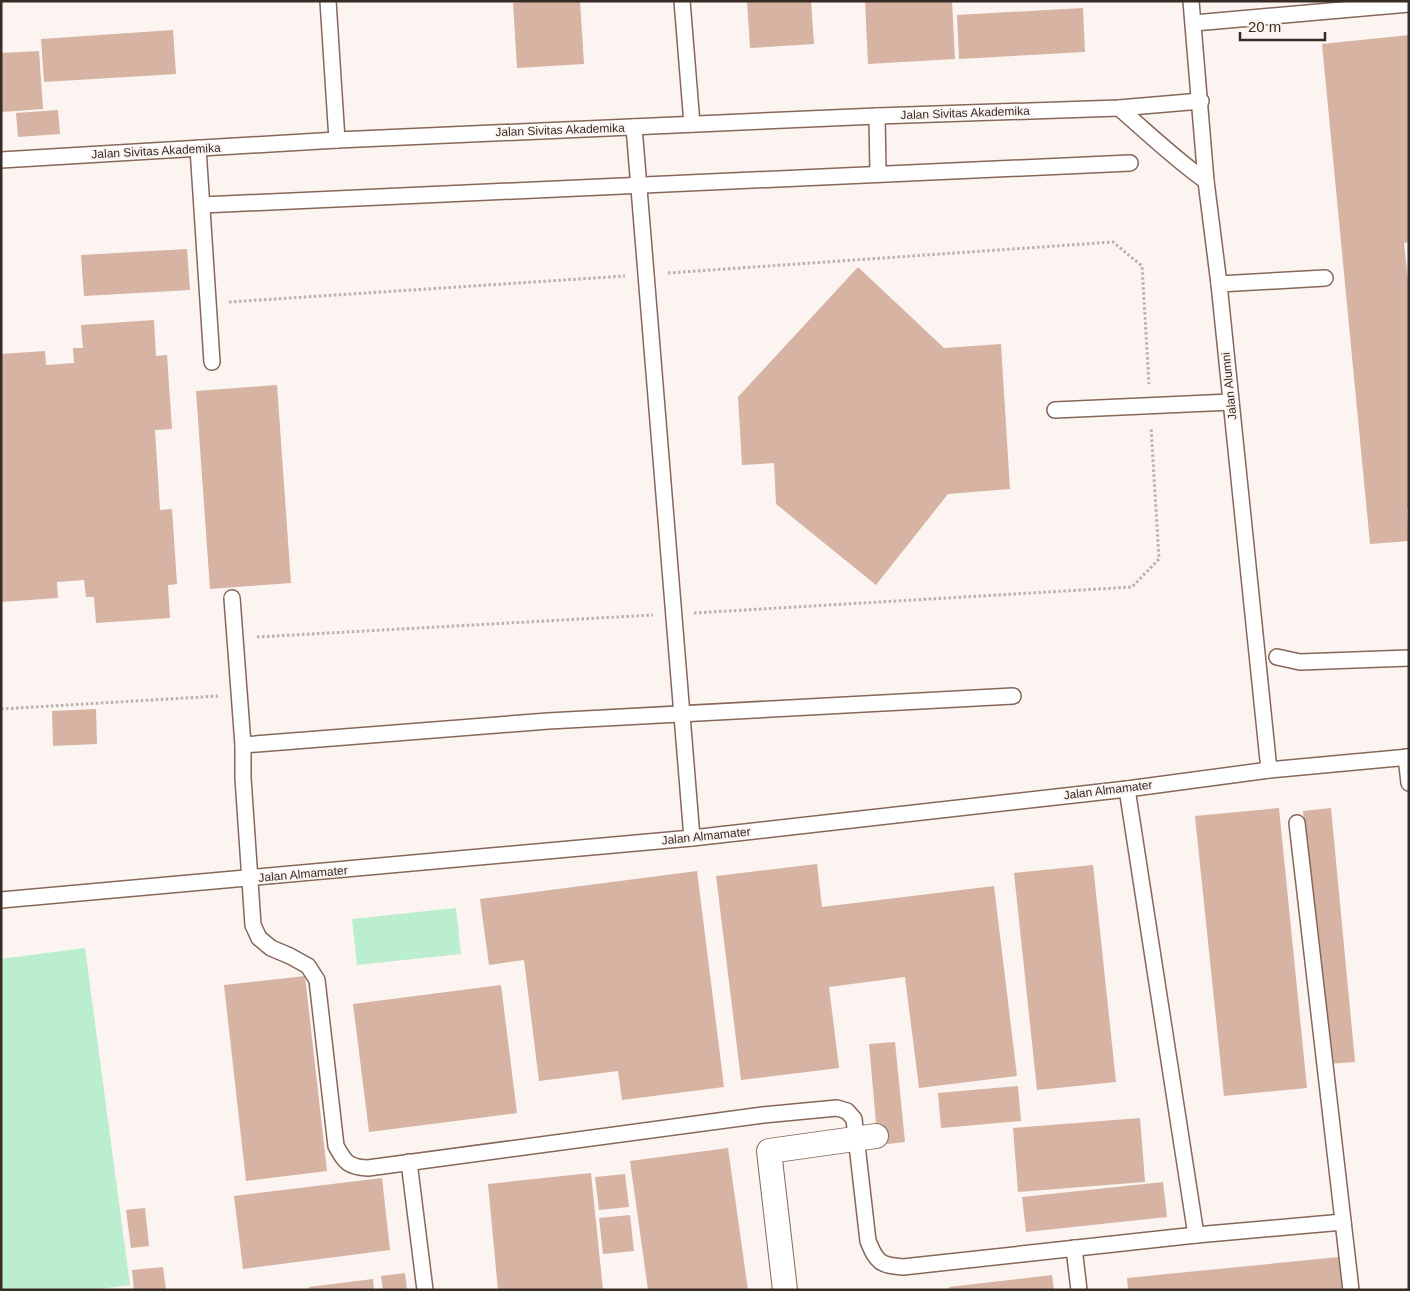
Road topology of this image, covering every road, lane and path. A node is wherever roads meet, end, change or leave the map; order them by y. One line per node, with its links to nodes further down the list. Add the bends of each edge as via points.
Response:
1 (328, 1): 11 (lane)
2 (682, 1): 9 (lane)
3 (1191, 1): 5 (lane, Jalan Alumni)
4 (1409, 4): 5 (lane)
5 (1194, 23): 6 (lane, Jalan Alumni)
6 (1201, 101): 7 (lane, Jalan Sivitas Akademika); 16 (lane, Jalan Alumni)
7 (1119, 108): 8 (lane, Jalan Sivitas Akademika); 16 (lane)
8 (877, 116): 9 (lane, Jalan Sivitas Akademika); 15 (lane)
9 (692, 124): 10 (lane, Jalan Sivitas Akademika)
10 (634, 127): 11 (lane, Jalan Sivitas Akademika); 17 (lane)
11 (337, 140): 12 (lane, Jalan Sivitas Akademika)
12 (198, 148): 13 (lane, Jalan Sivitas Akademika); 18 (lane)
13 (1, 160)
14 (1130, 163): 15 (lane)
15 (878, 173): 17 (lane)
16 (1206, 181): 21 (lane, Jalan Alumni)
17 (639, 185): 18 (lane); 19 (lane)
18 (202, 205): 22 (lane)
19 (646, 275): 22 (path); 25 (path, via 1113,242 1142,266); 28 (lane)
20 (1325, 278): 21 (lane)
21 (1219, 284): 24 (lane, Jalan Alumni)
22 (209, 303): 23 (lane)
23 (212, 362)
24 (1231, 402): 25 (lane); 38 (lane, Jalan Alumni)
25 (1150, 406): 26 (lane); 28 (path, via 1159,558 1132,586)
26 (1055, 410)
27 (232, 598): 29 (lane)
28 (674, 614): 29 (path); 35 (lane)
29 (234, 638): 32 (lane)
30 (1277, 657): 31 (lane, via 1300,662)
31 (1409, 658)
32 (239, 695): 34 (path); 36 (lane)
33 (1013, 696): 35 (lane)
34 (1, 709)
35 (681, 713): 36 (lane); 42 (lane)
36 (243, 745): 43 (lane)
37 (1407, 757): 38 (lane, Jalan Almamater); 39 (lane)
38 (1269, 770): 40 (lane, Jalan Almamater)
39 (1409, 783)
40 (1127, 788): 42 (lane, Jalan Almamater); 48 (lane)
41 (1297, 823): 47 (lane)
42 (692, 838): 43 (lane, Jalan Almamater)
43 (249, 878): 44 (lane, Jalan Almamater); 46 (lane, via 253,924 259,938 271,948 308,966 317,980 336,1146 344,1160 354,1167)
44 (1, 900)
45 (867, 1138): 46 (lane, via 847,1111 837,1108); 49 (lane, via 868,1241 874,1256 885,1265 903,1267); 51 (street, via 769,1151)
46 (409, 1162): 50 (lane)
47 (1343, 1222): 48 (lane); 53 (lane)
48 (1196, 1235): 49 (lane)
49 (1074, 1248): 52 (lane)
50 (424, 1290)
51 (785, 1290)
52 (1079, 1290)
53 (1350, 1290)

